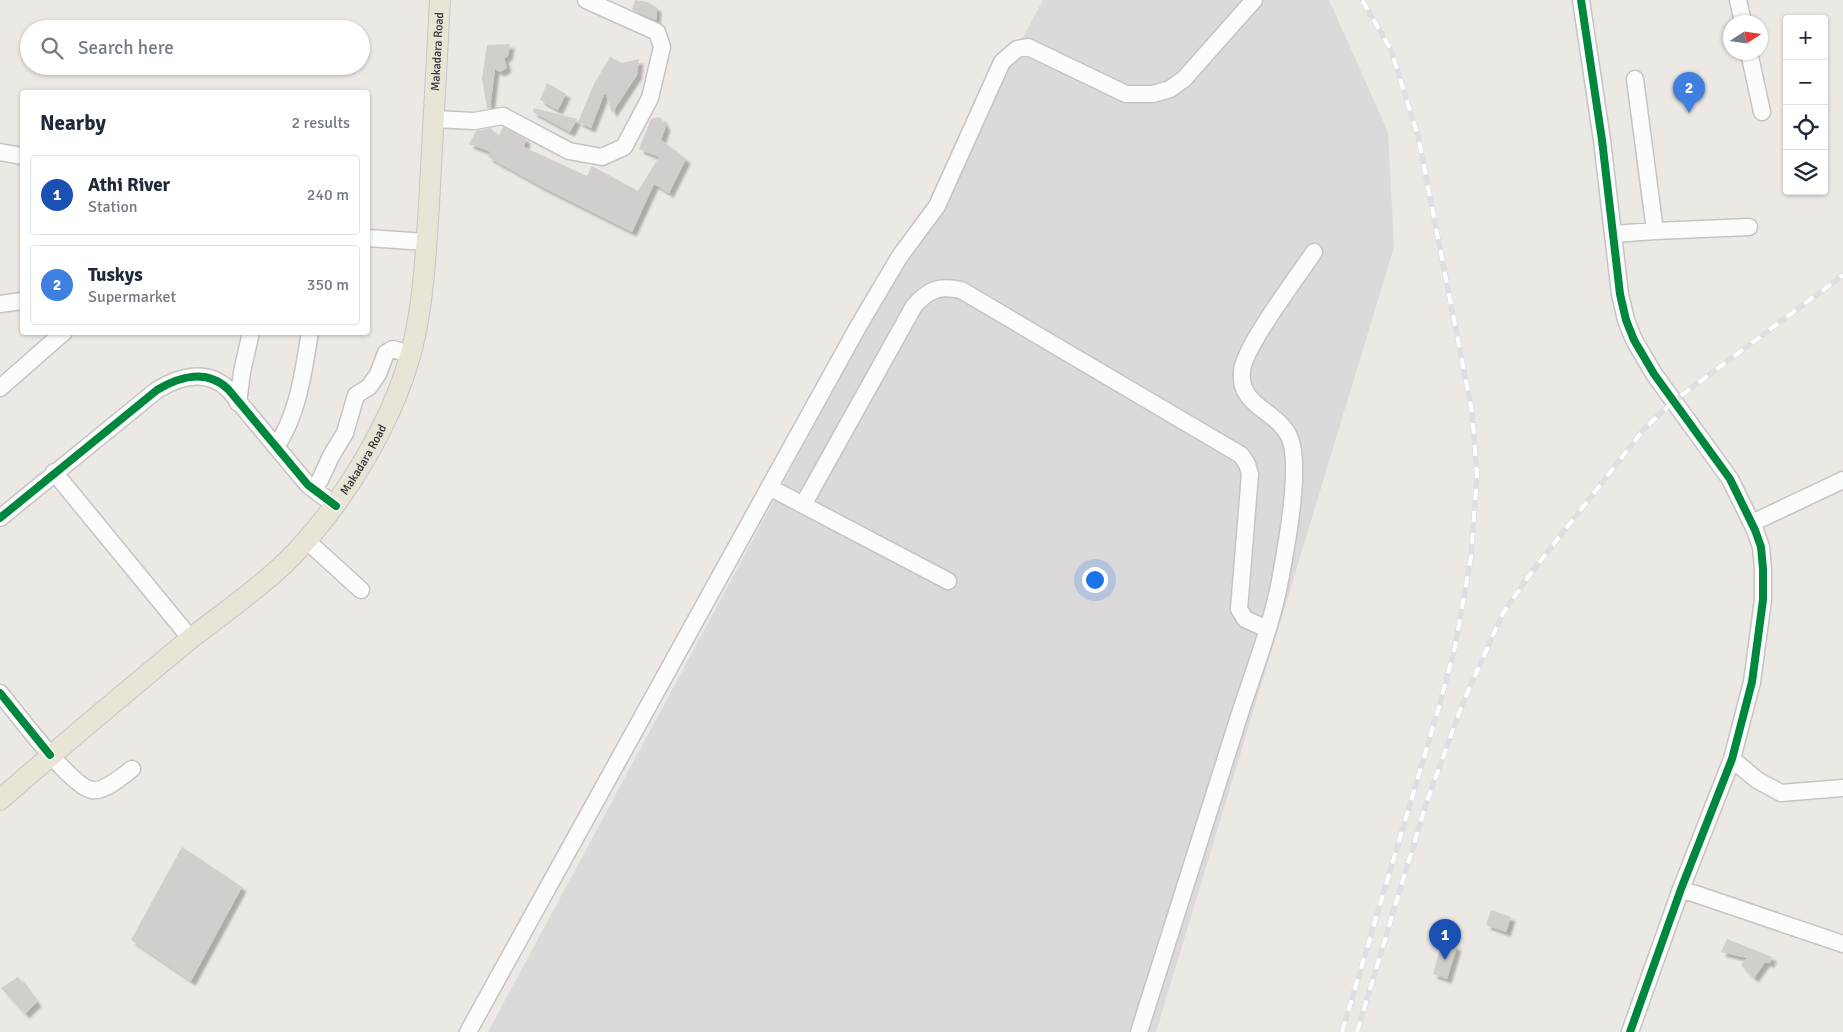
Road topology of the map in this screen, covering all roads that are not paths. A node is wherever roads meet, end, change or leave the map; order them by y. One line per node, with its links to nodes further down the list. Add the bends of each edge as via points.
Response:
1 (440, 0): 10 (main road, Makadara Road)
2 (586, 0): 10 (street, via 657,32 662,46 650,98 624,147 602,158 569,151 503,116 474,121)
3 (1254, 0): 31 (street, via 1184,79 1170,89 1153,94 1126,94 1028,47 1009,53 1002,62 937,206 886,279)
4 (1581, 0): 15 (street)
5 (1738, 0): 6 (street)
6 (1741, 15)
7 (1752, 60): 9 (street)
8 (1635, 79): 14 (street)
9 (1762, 112)
10 (434, 119): 17 (main road, Makadara Road)
11 (0, 152): 12 (street)
12 (20, 156)
13 (1748, 227): 14 (street)
14 (1655, 231): 15 (street)
15 (1613, 234): 35 (street, via 1620,294 1634,340 1654,374 1730,479)
16 (370, 238): 17 (street)
17 (426, 242): 24 (main road, Makadara Road, via 419,313)
18 (1314, 252): 39 (street, via 1252,345 1242,368 1241,384 1249,399 1282,426 1292,449 1294,476 1281,577)
19 (20, 302): 20 (street)
20 (0, 304)
21 (61, 335): 25 (street)
22 (250, 335): 26 (street)
23 (309, 335): 27 (street, via 295,409 288,429)
24 (410, 354): 29 (street, via 393,350 386,353 378,374 356,395 346,433); 33 (main road, Makadara Road, via 371,447)
25 (0, 388)
26 (238, 403): 27 (street); 28 (street, via 220,381 211,377 175,380 157,390)
27 (276, 447): 33 (street, via 308,485)
28 (54, 472): 34 (street); 40 (street)
29 (320, 480)
30 (1843, 480): 35 (street)
31 (769, 487): 32 (street); 49 (street)
32 (803, 505): 37 (street); 39 (street, via 914,306 925,294 937,288 961,290 1241,455 1250,474 1239,609 1245,619)
33 (336, 506): 36 (main road, Makadara Road)
34 (0, 518)
35 (1752, 523): 43 (street, via 1761,547 1763,600 1752,682)
36 (306, 540): 38 (street); 40 (main road, Makadara Road, via 249,595)
37 (948, 581)
38 (361, 590)
39 (1266, 629): 50 (street)
40 (191, 639): 42 (main road, Makadara Road)
41 (0, 693): 42 (street)
42 (50, 755): 44 (street, via 85,788 93,791); 46 (main road, Makadara Road)
43 (1732, 759): 45 (street, via 1757,780 1781,792); 47 (street)
44 (132, 769)
45 (1843, 788)
46 (0, 800)
47 (1681, 889): 48 (street); 51 (street)
48 (1843, 944)
49 (468, 1032)
50 (1139, 1032)
51 (1630, 1032)

